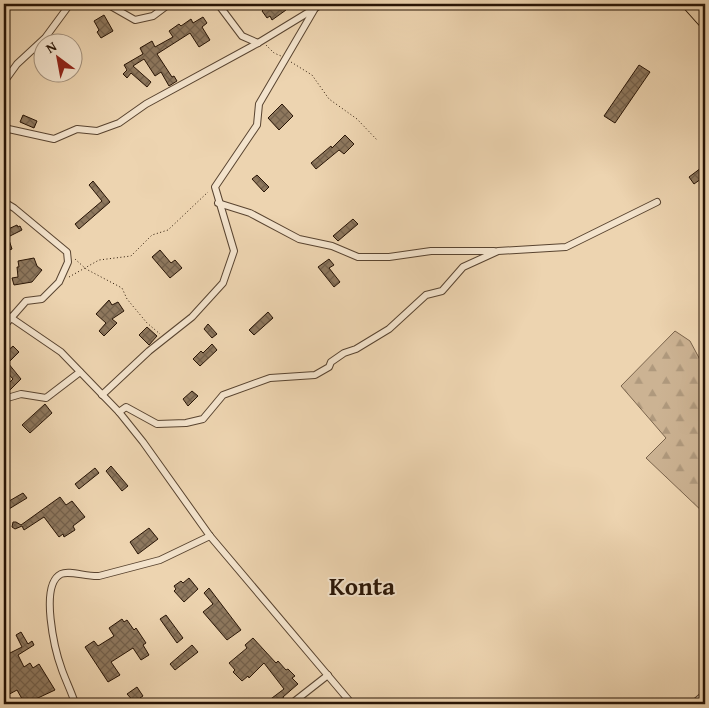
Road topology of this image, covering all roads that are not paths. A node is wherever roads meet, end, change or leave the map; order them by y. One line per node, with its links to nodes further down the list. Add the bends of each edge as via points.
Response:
1 (78, 4): 7 (street)
2 (107, 4): 3 (street, via 135,20 154,16)
3 (169, 4)
4 (218, 4): 10 (street, via 242,36)
5 (322, 4): 8 (street)
6 (688, 4): 9 (highway)
7 (69, 5): 11 (street, via 45,38 17,64)
8 (314, 10): 10 (street); 14 (street, via 259,104 257,125 214,187)
9 (705, 23)
10 (260, 42): 12 (street, via 146,104 119,123 97,131 77,129 54,139)
11 (4, 82)
12 (4, 128)
13 (4, 202): 18 (street, via 67,252 68,262 59,282 42,299 26,301)
14 (218, 202): 16 (street, via 250,213 299,239 332,246 358,258 431,251); 21 (street, via 234,250 223,283 192,317)
15 (658, 202): 16 (street, via 566,247)
16 (498, 251): 23 (street, via 463,267 442,291 426,295 389,329 344,353 315,375 270,378 223,395 203,419 186,424 157,424 126,407)
17 (4, 313): 18 (street)
18 (11, 317): 19 (street); 20 (street, via 61,352)
19 (4, 326)
20 (80, 372): 21 (street); 22 (street, via 46,398 21,394)
21 (102, 395): 23 (street)
22 (4, 399)
23 (119, 412): 24 (street)
24 (210, 536): 25 (street); 27 (street, via 160,560 99,576 68,572 59,575 52,584 49,612)
25 (328, 675): 28 (street); 29 (street)
26 (705, 694): 30 (street)
27 (73, 704)
28 (291, 704)
29 (352, 704)
30 (693, 704)

